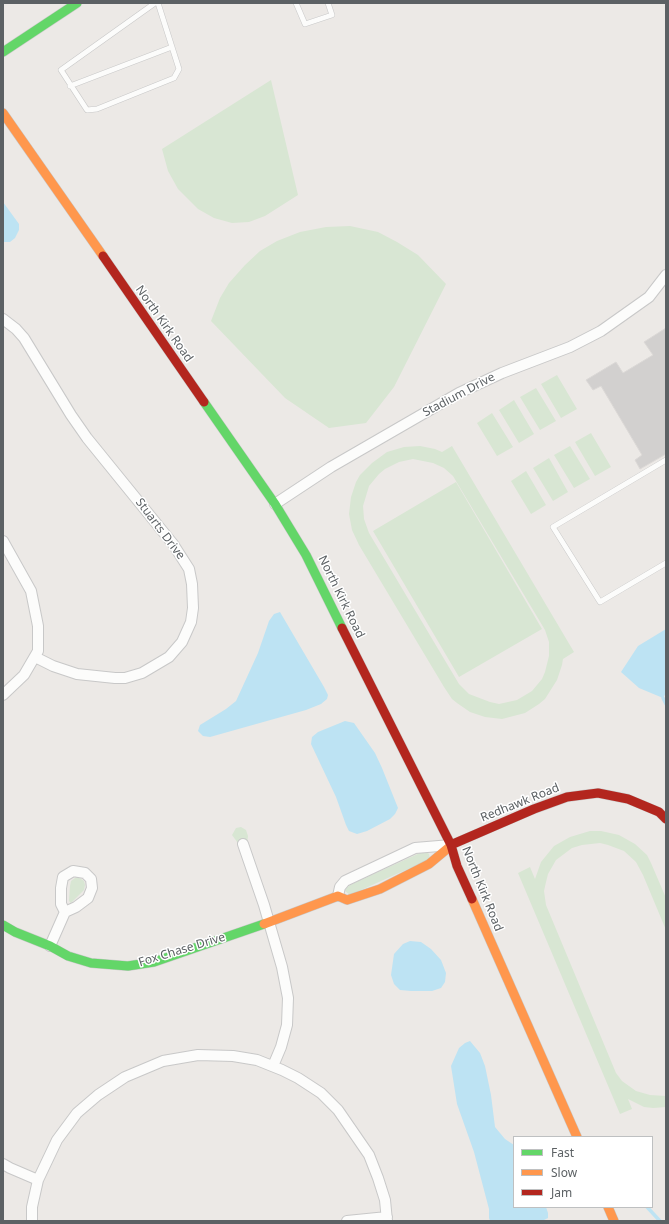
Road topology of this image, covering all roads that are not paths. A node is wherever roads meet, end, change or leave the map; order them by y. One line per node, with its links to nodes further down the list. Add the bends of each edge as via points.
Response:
1 (77, 3): 6 (main road)
2 (156, 3): 5 (lane); 7 (lane, via 61,70)
3 (296, 3): 4 (lane, via 305,24 332,15)
4 (328, 3)
5 (172, 47): 7 (lane); 7 (lane, via 179,69 174,78 97,109 86,110)
6 (3, 52)
7 (70, 86)
8 (3, 113): 12 (main road, North Kirk Road)
9 (666, 274): 12 (street, Stadium Drive, via 649,296 601,330 570,347 458,393 331,467)
10 (3, 319): 15 (street, Stuarts Drive, via 24,338 87,438 177,550 188,569 192,584 191,622 182,642 168,657 142,673 125,678 77,674)
11 (666, 460): 14 (lane, via 553,527 600,602)
12 (274, 504): 19 (main road, North Kirk Road, via 306,555)
13 (3, 541): 15 (street, via 31,591 38,626 38,651)
14 (666, 563)
15 (35, 658): 16 (street, via 24,675)
16 (3, 695)
17 (666, 819): 19 (main road, Redhawk Road, via 659,812 628,799 598,793 567,797)
18 (243, 844): 22 (street)
19 (452, 845): 20 (main road, Fox Chase Drive, via 429,864 380,888 347,900); 20 (street, via 415,848 345,881); 26 (main road, North Kirk Road, via 457,866)
20 (338, 896): 22 (main road, Fox Chase Drive)
21 (65, 912): 24 (street)
22 (268, 922): 24 (main road, Fox Chase Drive, via 154,962 128,966 91,963 68,956); 25 (street, via 288,998 287,1025)
23 (3, 925): 24 (main road, Fox Chase Drive)
24 (50, 946)
25 (273, 1066): 28 (street, via 233,1056 198,1055 163,1061 125,1076 77,1113 57,1140); 30 (street, via 321,1093 338,1110 369,1155 385,1200)
26 (577, 1136)
27 (3, 1164): 28 (street)
28 (38, 1180): 31 (street, via 32,1207)
29 (608, 1208): 33 (main road)
30 (387, 1219): 32 (street)
31 (32, 1221)
32 (347, 1221)
33 (614, 1221)

